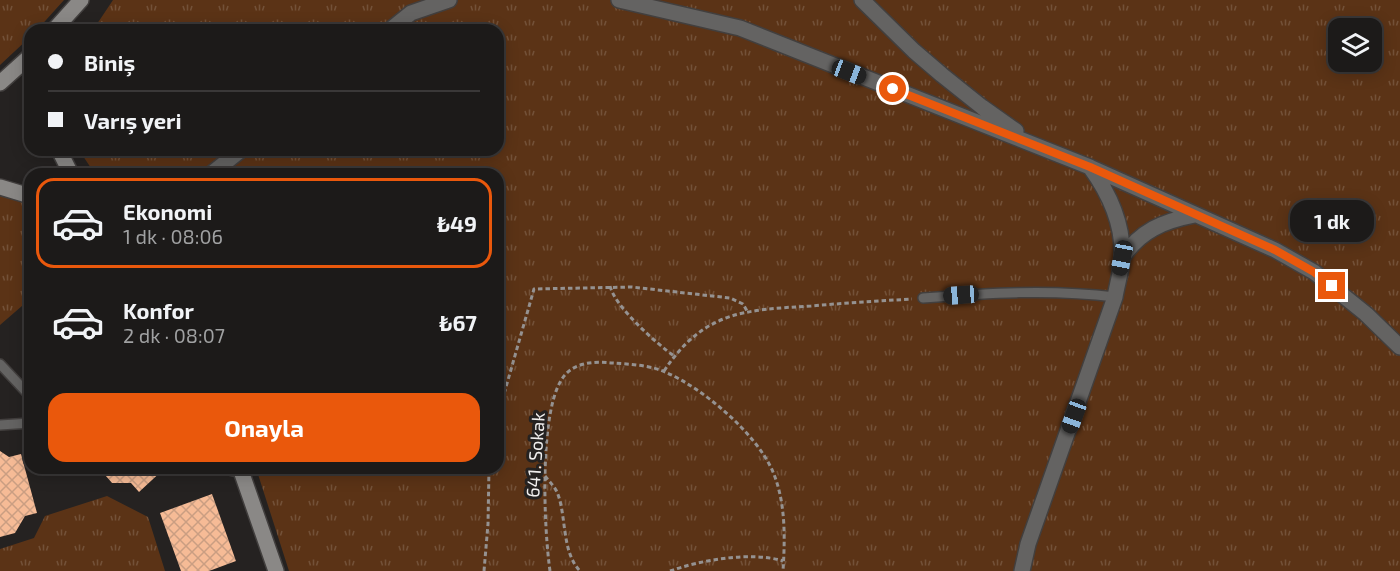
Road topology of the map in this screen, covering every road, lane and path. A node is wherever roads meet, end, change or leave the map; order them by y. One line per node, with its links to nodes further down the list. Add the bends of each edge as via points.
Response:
1 (81, 0): 5 (street)
2 (449, 0): 6 (street, via 411,13)
3 (619, 0): 10 (street, via 740,28)
4 (862, 0): 10 (street, via 914,51 1012,129)
5 (59, 24)
6 (397, 24)
7 (24, 61): 8 (street)
8 (0, 82)
9 (234, 156): 11 (street)
10 (1090, 167): 14 (street); 15 (street, via 1114,211)
11 (218, 168)
12 (0, 187): 13 (street)
13 (24, 194)
14 (1195, 214): 15 (street, via 1158,225 1131,244); 20 (street, via 1314,272)
15 (1122, 258): 17 (street)
16 (610, 286): 19 (path, via 730,298 743,304); 21 (path, via 618,303 658,345); 25 (path, via 534,288)
17 (1115, 297): 18 (lane, via 999,293); 38 (street)
18 (923, 298): 19 (path)
19 (747, 311): 21 (path, via 700,331)
20 (1400, 347)
21 (674, 356): 23 (path)
22 (0, 364): 24 (lane)
23 (664, 371): 30 (path, 641. Sokak, via 598,361 577,366 565,374 555,392); 31 (path, via 721,409 753,440 773,472 784,514)
24 (24, 390)
25 (504, 394)
26 (24, 423): 27 (lane)
27 (0, 425)
28 (242, 474): 32 (street)
29 (489, 474): 33 (path)
30 (545, 476): 34 (path, 641. Sokak); 35 (path, via 556,491 565,534)
31 (783, 561): 36 (path, via 748,558 698,563); 37 (path)
32 (276, 571)
33 (484, 571)
34 (550, 571)
35 (580, 571)
36 (670, 571)
37 (783, 571)
38 (1022, 571)

